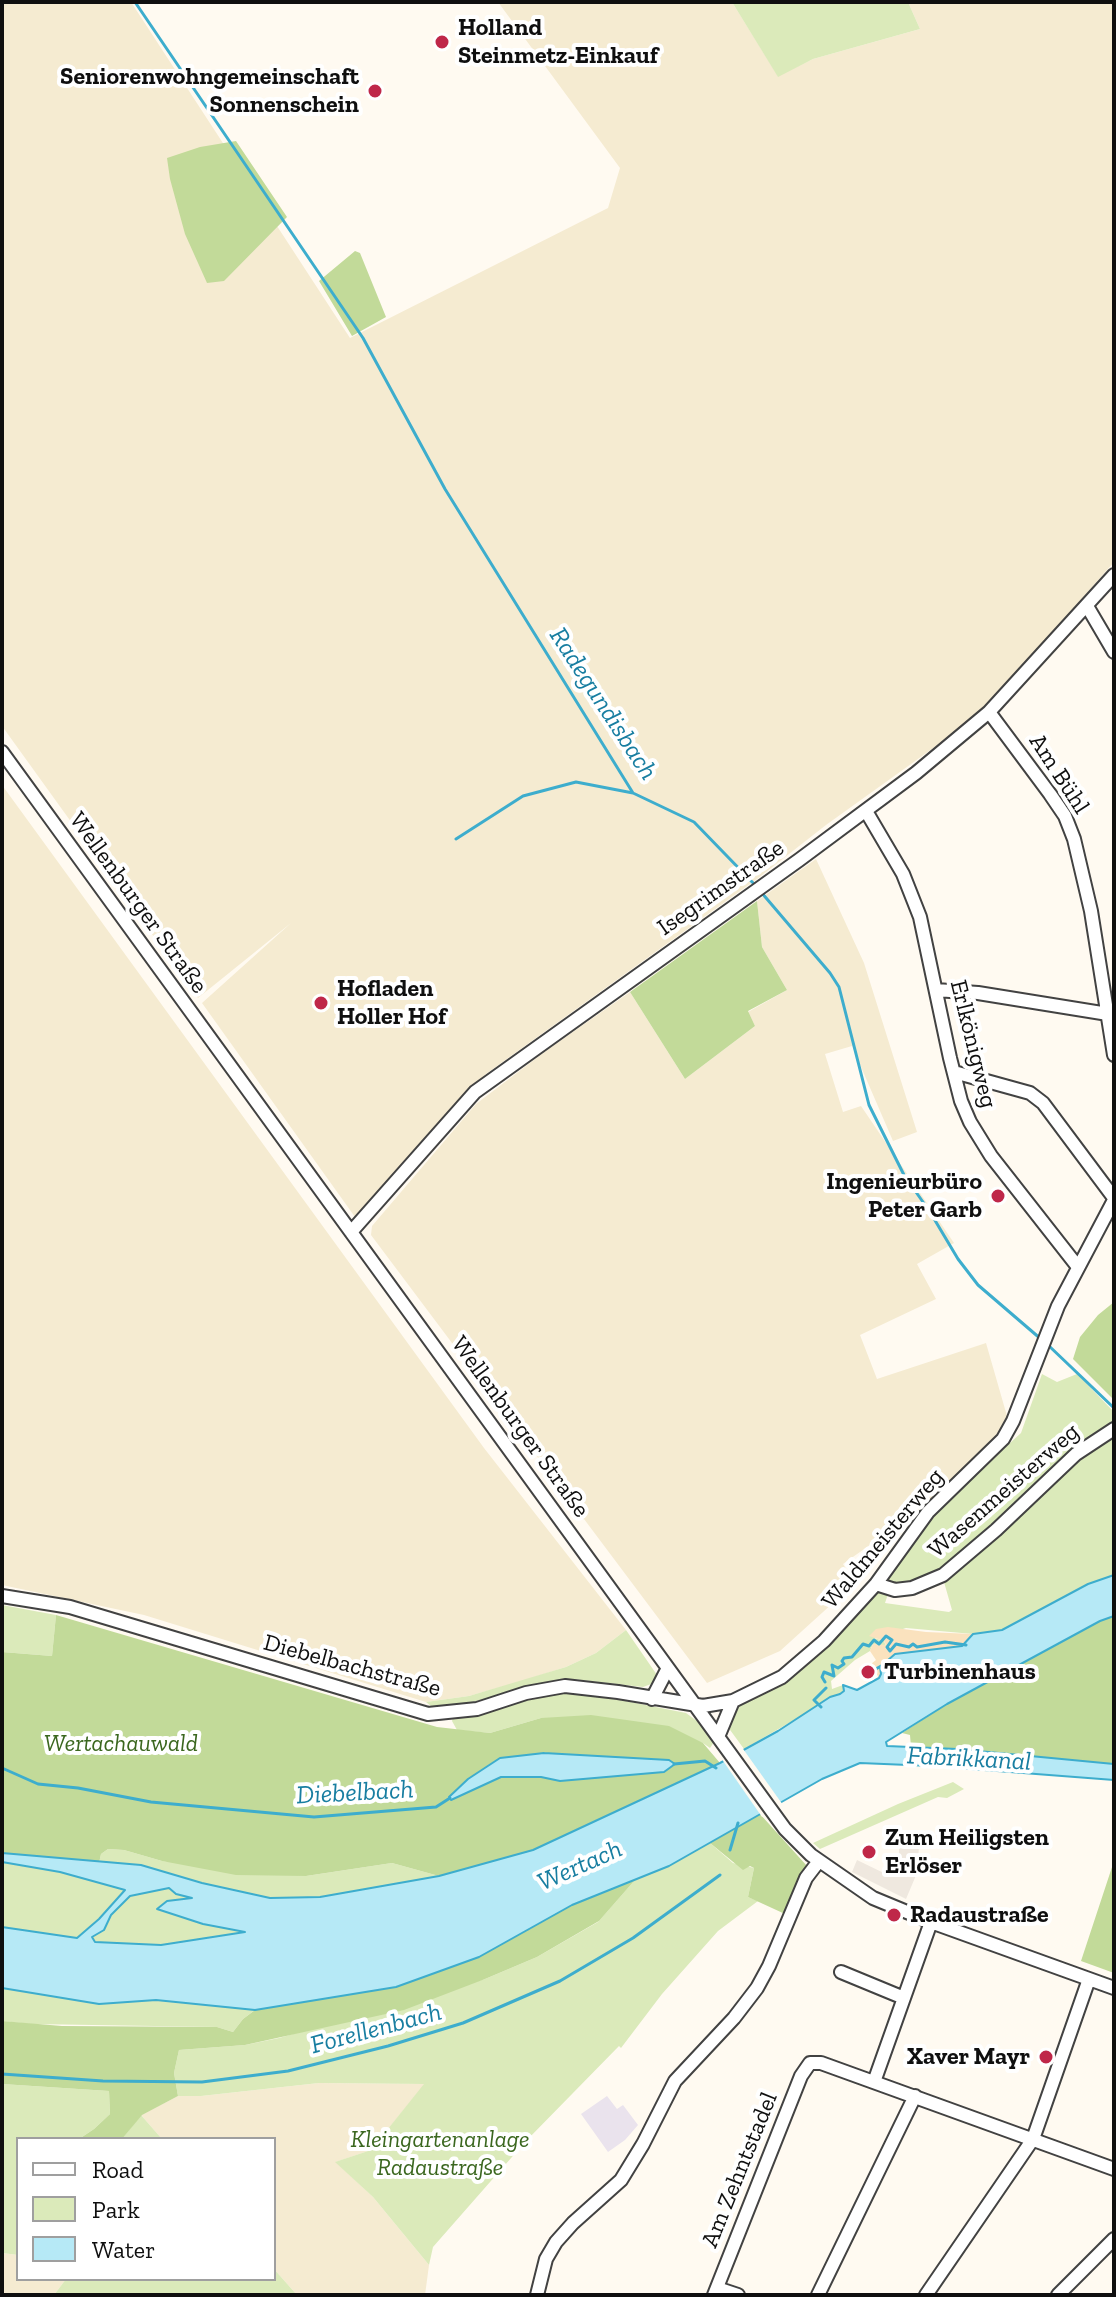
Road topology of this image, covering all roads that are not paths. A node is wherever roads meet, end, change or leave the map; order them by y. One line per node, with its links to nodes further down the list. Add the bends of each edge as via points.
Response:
1 (1114, 575): 2 (street, Isegrimstraße)
2 (1087, 606): 3 (street); 4 (street, Isegrimstraße)
3 (1114, 652)
4 (989, 712): 6 (street, Isegrimstraße); 8 (street, Am Bühl, via 1065,816 1081,866)
5 (2, 752): 12 (street, Wellenburger Straße)
6 (866, 811): 7 (street, Erlkönigweg, via 915,903); 12 (street, Isegrimstraße, via 475,1092)
7 (936, 990): 8 (street); 10 (street, Erlkönigweg)
8 (1108, 1014): 9 (street, Am Bühl)
9 (1114, 1055)
10 (954, 1072): 11 (street, via 1036,1098); 13 (street, Erlkönigweg, via 961,1101 987,1151)
11 (1114, 1199): 13 (street, Waldmeisterweg)
12 (351, 1232): 17 (street, Wellenburger Straße)
13 (1078, 1267): 15 (street, Waldmeisterweg, via 1003,1439 928,1512)
14 (1114, 1429): 15 (street, Wasenmeisterweg, via 1076,1454 943,1575 912,1588)
15 (876, 1584): 19 (street, Waldmeisterweg, via 782,1677)
16 (2, 1596): 18 (street, Diebelbachstraße, via 70,1607 428,1714 477,1709 565,1686)
17 (668, 1668): 18 (street); 20 (street, Wellenburger Straße)
18 (652, 1699): 20 (street, Diebelbachstraße)
19 (733, 1701): 20 (street, Waldmeisterweg); 21 (street)
20 (695, 1705): 21 (street, Wellenburger Straße)
21 (718, 1737): 22 (street, Wellenburger Straße, via 777,1818)
22 (819, 1861): 23 (street, Wellenburger Straße, via 873,1898); 34 (street, via 806,1878 757,1988 675,2081 621,2180 556,2242)
23 (931, 1922): 25 (street, Wellenburger Straße); 27 (street)
24 (841, 1972): 27 (street)
25 (1089, 1979): 26 (street, Wellenburger Straße); 30 (street)
26 (1114, 1988)
27 (904, 1998): 28 (street)
28 (874, 2082): 29 (street); 33 (street, Am Zehntstadel, via 821,2063 804,2069)
29 (915, 2096): 30 (street); 36 (street)
30 (1033, 2139): 31 (street); 37 (street)
31 (1114, 2169)
32 (1114, 2239): 38 (street)
33 (716, 2292): 35 (street)
34 (537, 2295)
35 (738, 2295)
36 (818, 2295)
37 (926, 2295)
38 (1058, 2295)

